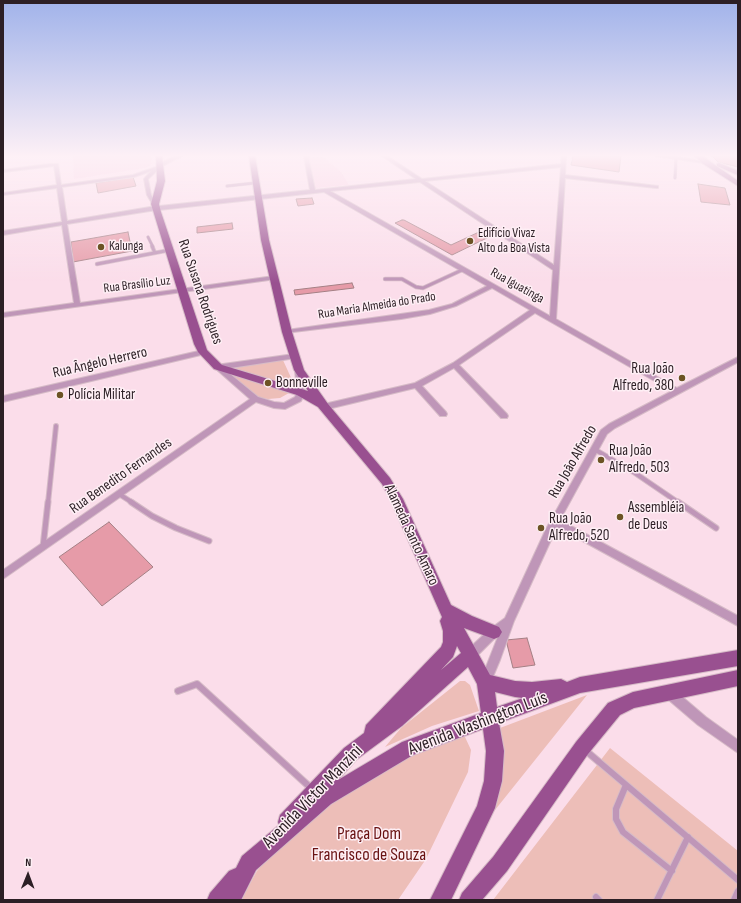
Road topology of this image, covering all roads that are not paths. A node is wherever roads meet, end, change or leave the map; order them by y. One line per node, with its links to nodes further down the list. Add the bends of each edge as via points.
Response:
1 (60, 198): 10 (street)
2 (151, 198): 9 (street, Rua Susana Rodrigues)
3 (158, 198): 9 (main road)
4 (244, 198): 9 (street)
5 (257, 198): 18 (main road, Alameda Santo Amaro)
6 (338, 198): 17 (street, Rua Iguatinga)
7 (448, 198): 16 (street)
8 (561, 198): 16 (street)
9 (156, 206): 10 (street); 13 (main road, Rua Susana Rodrigues)
10 (64, 222): 11 (street); 22 (street)
11 (3, 233)
12 (148, 237): 14 (lane)
13 (170, 250): 14 (lane); 21 (main road, Rua Susana Rodrigues)
14 (155, 253): 15 (lane)
15 (97, 264)
16 (556, 269): 25 (street)
17 (462, 270): 19 (lane, via 423,288 402,279); 20 (street, Rua Iguatinga)
18 (274, 278): 21 (street, Rua Brasílio Luz); 26 (main road, Alameda Santo Amaro)
19 (385, 279)
20 (491, 286): 23 (street, Rua Iguatinga); 26 (street, Rua Maria Almeida do Prado, via 454,305 430,312)
21 (182, 291): 22 (street, Rua Brasílio Luz); 27 (main road, Rua Susana Rodrigues)
22 (77, 304): 24 (street, Rua Brasílio Luz)
23 (535, 310): 25 (street, Rua Iguatinga); 30 (street)
24 (3, 315)
25 (553, 320): 34 (street, Rua Iguatinga)
26 (287, 332): 28 (main road, Alameda Santo Amaro)
27 (203, 352): 31 (main road, Rua Susana Rodrigues); 36 (street, Rua Ângelo Herrero)
28 (294, 356): 31 (street); 32 (main road, Alameda Santo Amaro)
29 (738, 359): 34 (street, Rua João Alfredo)
30 (455, 366): 33 (street); 40 (street)
31 (218, 367): 35 (main road, Rua Susana Rodrigues); 37 (street)
32 (299, 370): 35 (street); 38 (main road, Alameda Santo Amaro)
33 (417, 385): 38 (street); 39 (street)
34 (677, 391): 42 (street, Rua João Alfredo, via 612,426 604,432)
35 (301, 392): 37 (street, via 298,399 285,406); 38 (main road, Rua Susana Rodrigues)
36 (3, 399)
37 (255, 399): 43 (street, Rua Benedito Fernandes)
38 (324, 407): 49 (main road, Alameda Santo Amaro, via 386,481 397,499)
39 (443, 414)
40 (504, 416)
41 (56, 426): 47 (lane)
42 (594, 449): 44 (street, Rua João Alfredo); 45 (lane, via 635,473)
43 (119, 494): 46 (lane, via 158,519); 47 (street, Rua Benedito Fernandes)
44 (556, 522): 50 (street, Rua João Alfredo, via 549,532); 51 (street)
45 (716, 528)
46 (209, 541)
47 (43, 548): 48 (street, Rua Benedito Fernandes)
48 (3, 576)
49 (444, 608): 52 (main road, via 467,622); 53 (main road, Alameda Santo Amaro); 63 (main road, via 451,631 451,642 447,652)
50 (509, 621): 52 (street, Rua João Alfredo); 56 (street, Rua João Alfredo)
51 (738, 621)
52 (494, 632): 53 (street, Rua João Alfredo)
53 (470, 655): 56 (main road, Alameda Santo Amaro); 63 (main road, Avenida Víctor Manzini, via 396,720)
54 (738, 658): 57 (main road, Avenida Washington Luís)
55 (738, 678): 59 (main road)
56 (485, 682): 57 (main road, via 532,690); 60 (main road, Alameda Santo Amaro)
57 (580, 685): 60 (main road, Avenida Washington Luís)
58 (178, 691): 65 (lane, via 197,684)
59 (668, 692): 61 (street); 62 (main road, via 633,700 614,709)
60 (490, 719): 67 (main road, Avenida Washington Luís, via 408,748 325,798); 73 (main road, Alameda Santo Amaro, via 495,751 493,781 486,808)
61 (738, 747)
62 (582, 748): 64 (lane); 74 (main road, via 500,864)
63 (350, 754): 65 (main road, Avenida Víctor Manzini)
64 (626, 785): 66 (lane); 68 (lane, via 616,809 616,819 623,832)
65 (315, 792): 67 (main road, Avenida Víctor Manzini)
66 (688, 837): 68 (lane); 69 (lane)
67 (249, 863): 71 (main road, Avenida Víctor Manzini); 72 (main road)
68 (672, 871): 75 (lane)
69 (738, 880)
70 (738, 891): 76 (lane)
71 (217, 900)
72 (230, 900)
73 (440, 900)
74 (469, 900)
75 (658, 900)
76 (734, 900)

